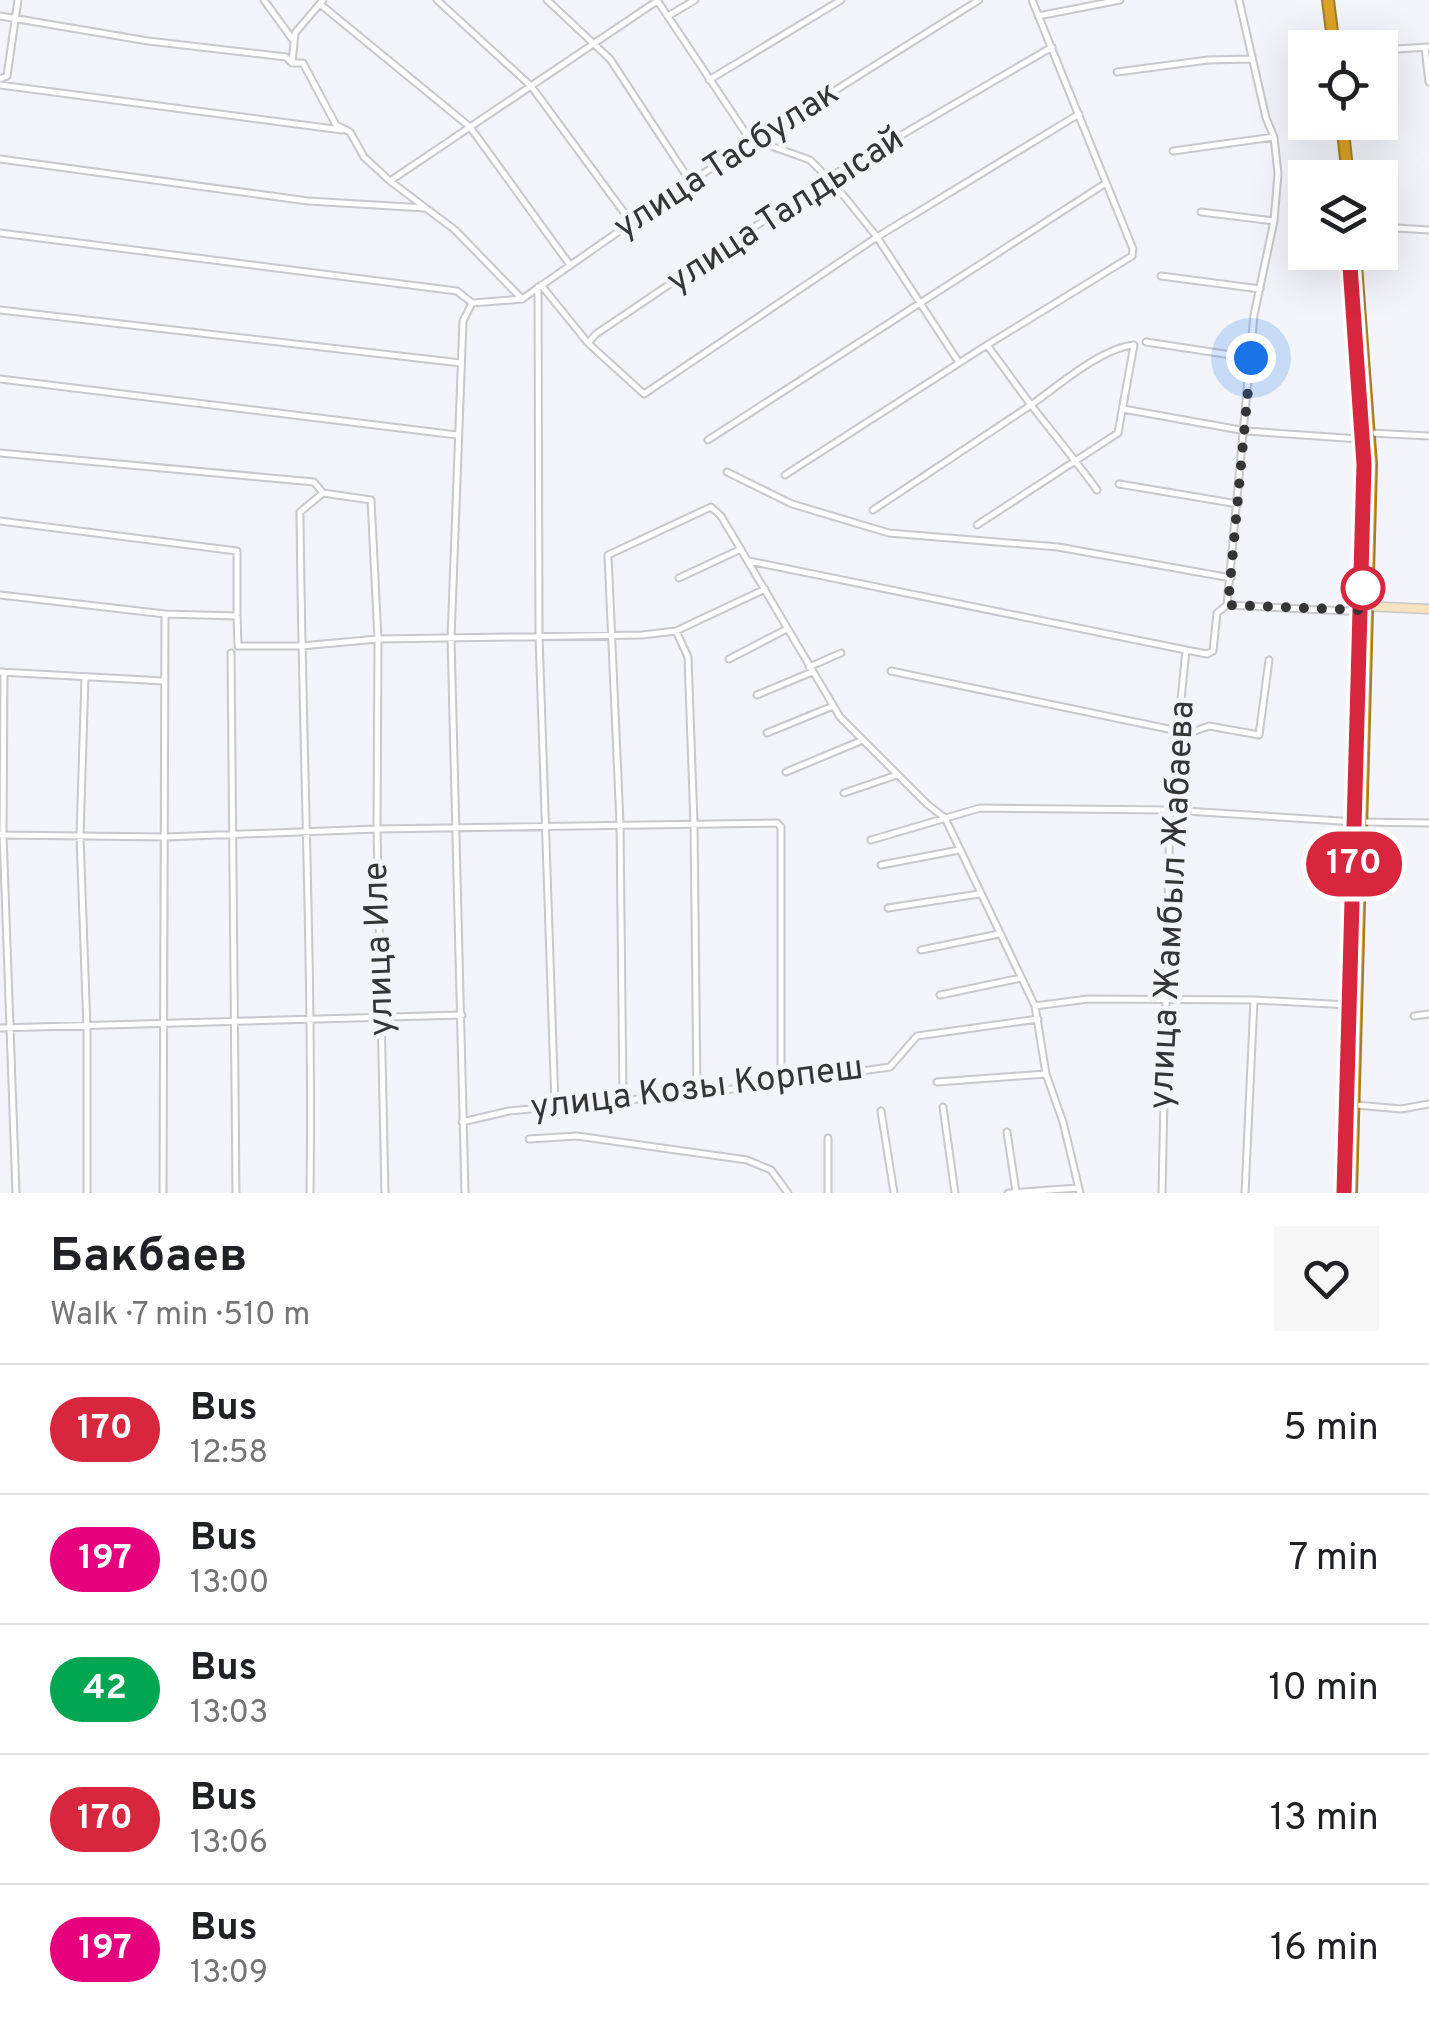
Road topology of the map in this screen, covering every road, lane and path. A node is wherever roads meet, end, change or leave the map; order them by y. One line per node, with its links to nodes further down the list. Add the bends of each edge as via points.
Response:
1 (18, 0): 17 (street)
2 (264, 0): 19 (street)
3 (437, 0): 30 (street)
4 (547, 0): 20 (street)
5 (657, 0): 15 (street); 20 (street)
6 (695, 0): 15 (street)
7 (841, 0): 27 (street)
8 (978, 0): 35 (street, улица Тасбулак)
9 (1032, 0): 16 (street)
10 (1120, 0): 16 (street)
11 (1239, 0): 24 (street, улица Жамбыл Жабаева)
12 (1326, 0): 18 (highway)
13 (321, 2): 19 (street); 32 (street)
14 (0, 16): 17 (street)
15 (668, 16): 27 (street)
16 (1038, 16): 21 (street)
17 (16, 18): 25 (street); 28 (street, via 8,76)
18 (1329, 30)
19 (293, 40): 25 (street)
20 (594, 42): 30 (street); 40 (street)
21 (1052, 47): 31 (street); 38 (street, улица Талдысай)
22 (1427, 48): 23 (street); 29 (street)
23 (1398, 49)
24 (1252, 59): 26 (street); 34 (street, улица Жамбыл Жабаева)
25 (292, 63): 33 (street, via 303,63 336,125)
26 (1117, 72)
27 (709, 80): 35 (street)
28 (0, 82): 33 (street)
29 (1429, 82)
30 (532, 86): 32 (street); 45 (street)
31 (1079, 114): 41 (street); 49 (street)
32 (470, 128): 39 (street); 50 (street)
33 (350, 132): 39 (street)
34 (1274, 137): 36 (street); 44 (street, улица Жамбыл Жабаева)
35 (755, 141): 38 (street, via 810,160); 40 (street, улица Тасбулак)
36 (1173, 150)
37 (0, 159): 42 (street, via 308,202)
38 (829, 178): 49 (street); 60 (street, улица Талдысай)
39 (390, 181): 42 (street)
40 (690, 182): 45 (street, улица Тасбулак)
41 (1106, 183): 56 (street); 61 (street, via 1132,256)
42 (425, 208): 55 (street)
43 (1201, 212): 44 (street)
44 (1274, 221): 54 (street, улица Жамбыл Жабаева)
45 (632, 223): 50 (street, улица Тасбулак)
46 (1398, 229): 47 (street)
47 (1429, 230)
48 (0, 232): 57 (street, via 458,291)
49 (877, 237): 56 (street); 60 (street, via 644,394)
50 (570, 265): 53 (street, улица Тасбулак)
51 (1353, 270): 70 (highway)
52 (1160, 276): 54 (street)
53 (540, 286): 55 (street, улица Тасбулак); 60 (street); 98 (street)
54 (1260, 289): 62 (street, улица Жамбыл Жабаева)
55 (522, 300): 57 (street)
56 (920, 301): 63 (street); 72 (street)
57 (472, 304): 64 (street, via 463,321)
58 (0, 310): 64 (street)
59 (1146, 342): 62 (street)
60 (588, 343)
61 (987, 344): 63 (street); 66 (street)
62 (1251, 358): 68 (street, улица Жамбыл Жабаева)
63 (959, 362): 76 (street)
64 (461, 363): 69 (street)
65 (0, 380): 69 (street)
66 (1032, 405): 67 (street, via 1089,365 1134,345); 74 (street); 81 (street)
67 (1122, 409): 68 (street); 74 (street, via 1118,433)
68 (1246, 432): 70 (street); 80 (street, улица Жамбыл Жабаева)
69 (458, 435): 99 (street)
70 (1366, 436): 71 (street); 91 (highway)
71 (1429, 436)
72 (708, 440)
73 (0, 453): 79 (street, via 314,482)
74 (1076, 462): 78 (street); 83 (street)
75 (727, 472): 87 (street, via 792,504 889,533 1058,547)
76 (785, 476)
77 (1119, 484): 80 (street)
78 (1097, 490)
79 (323, 493): 100 (street, via 372,500); 101 (street, via 300,512)
80 (1238, 504): 87 (street, улица Жамбыл Жабаева)
81 (873, 510)
82 (0, 521): 94 (street, via 237,551)
83 (977, 526)
84 (741, 549): 85 (street); 86 (street); 97 (street, via 711,507 608,556)
85 (749, 561): 88 (street); 102 (street)
86 (679, 578)
87 (1231, 578): 90 (street, улица Жамбыл Жабаева)
88 (765, 590): 95 (street); 96 (street)
89 (0, 595): 93 (street)
90 (1228, 605): 91 (street); 102 (street, улица Жамбыл Жабаева, via 1218,613 1213,651)
91 (1365, 606): 92 (street); 122 (highway)
92 (1429, 609)
93 (165, 614): 94 (street); 111 (street)
94 (237, 616): 101 (street, via 238,646)
95 (787, 629): 105 (street); 107 (street)
96 (676, 632): 97 (street); 125 (street, via 688,657)
97 (612, 635): 98 (street); 124 (street)
98 (540, 636): 99 (street); 126 (street)
99 (451, 638): 100 (street); 127 (street)
100 (378, 639): 101 (street); 128 (street)
101 (301, 646): 129 (street)
102 (1186, 650): 115 (street, улица Жамбыл Жабаева)
103 (231, 653): 130 (street)
104 (841, 653): 107 (street)
105 (729, 659)
106 (1270, 660): 115 (street, via 1260,734 1209,726)
107 (810, 670): 112 (street); 113 (street)
108 (891, 671): 115 (street)
109 (2, 672): 110 (street); 131 (street)
110 (85, 677): 111 (street); 132 (street)
111 (164, 681): 133 (street)
112 (758, 695)
113 (833, 706): 114 (street); 116 (street)
114 (767, 734)
115 (1178, 734): 120 (street, улица Жамбыл Жабаева)
116 (863, 740): 117 (street); 118 (street)
117 (786, 772)
118 (897, 775): 119 (street); 121 (street)
119 (844, 793)
120 (1170, 810): 121 (street, via 980,808); 122 (street); 144 (street, улица Жамбыл Жабаева)
121 (944, 818): 134 (street); 135 (street)
122 (1359, 822): 123 (street); 146 (highway); 163 (highway)
123 (1429, 822)
124 (620, 823): 125 (street, улица Иле); 126 (street, улица Иле); 162 (street)
125 (694, 824): 160 (street, улица Иле, via 781,828); 161 (street)
126 (548, 825): 127 (street, улица Иле); 165 (street)
127 (456, 827): 128 (street, улица Иле); 148 (street)
128 (377, 829): 129 (street); 150 (street, улица Иле)
129 (305, 830): 130 (street); 151 (street)
130 (231, 832): 133 (street); 153 (street)
131 (2, 835): 132 (street); 157 (street)
132 (80, 836): 133 (street); 155 (street)
133 (166, 837): 154 (street)
134 (871, 840)
135 (959, 850): 136 (street); 137 (street)
136 (881, 865)
137 (979, 894): 138 (street); 139 (street)
138 (888, 908)
139 (998, 934): 140 (street); 141 (street)
140 (921, 950)
141 (1020, 978): 142 (street); 145 (street)
142 (940, 995)
143 (1254, 1000): 144 (street); 146 (street); 187 (street)
144 (1166, 1001): 145 (street); 186 (street, улица Жамбыл Жабаева)
145 (1035, 1006): 152 (street)
146 (1349, 1006): 188 (highway)
147 (1429, 1014): 149 (street)
148 (462, 1015): 150 (street); 168 (street)
149 (1414, 1016)
150 (383, 1018): 151 (street); 179 (street, улица Иле)
151 (313, 1019): 153 (street); 178 (street)
152 (1038, 1019): 158 (street); 160 (street, улица Козы Корпеш, via 917,1036 890,1067)
153 (233, 1022): 154 (street); 177 (street)
154 (161, 1024): 155 (street); 176 (street)
155 (87, 1026): 157 (street); 175 (street)
156 (0, 1028): 157 (street)
157 (10, 1028): 174 (street)
158 (1046, 1074): 159 (street); 172 (street)
159 (937, 1082)
160 (782, 1084): 161 (street, улица Козы Корпеш)
161 (697, 1094): 162 (street, улица Козы Корпеш)
162 (624, 1100): 165 (street, улица Козы Корпеш)
163 (1353, 1104): 164 (street, via 1402,1110); 188 (highway)
164 (1429, 1104)
165 (555, 1106): 168 (street, улица Козы Корпеш)
166 (943, 1106): 184 (street)
167 (881, 1111): 183 (street)
168 (462, 1122): 180 (street)
169 (1007, 1132): 173 (street)
170 (828, 1138): 182 (street)
171 (529, 1139): 181 (street, via 577,1136 747,1160 771,1170)
172 (1079, 1191): 173 (street)
173 (1016, 1192): 185 (street)
174 (16, 1193)
175 (86, 1193)
176 (163, 1193)
177 (236, 1193)
178 (310, 1193)
179 (385, 1193)
180 (465, 1193)
181 (788, 1193)
182 (828, 1193)
183 (894, 1193)
184 (955, 1193)
185 (1008, 1193)
186 (1162, 1193)
187 (1245, 1193)
188 (1347, 1193)

